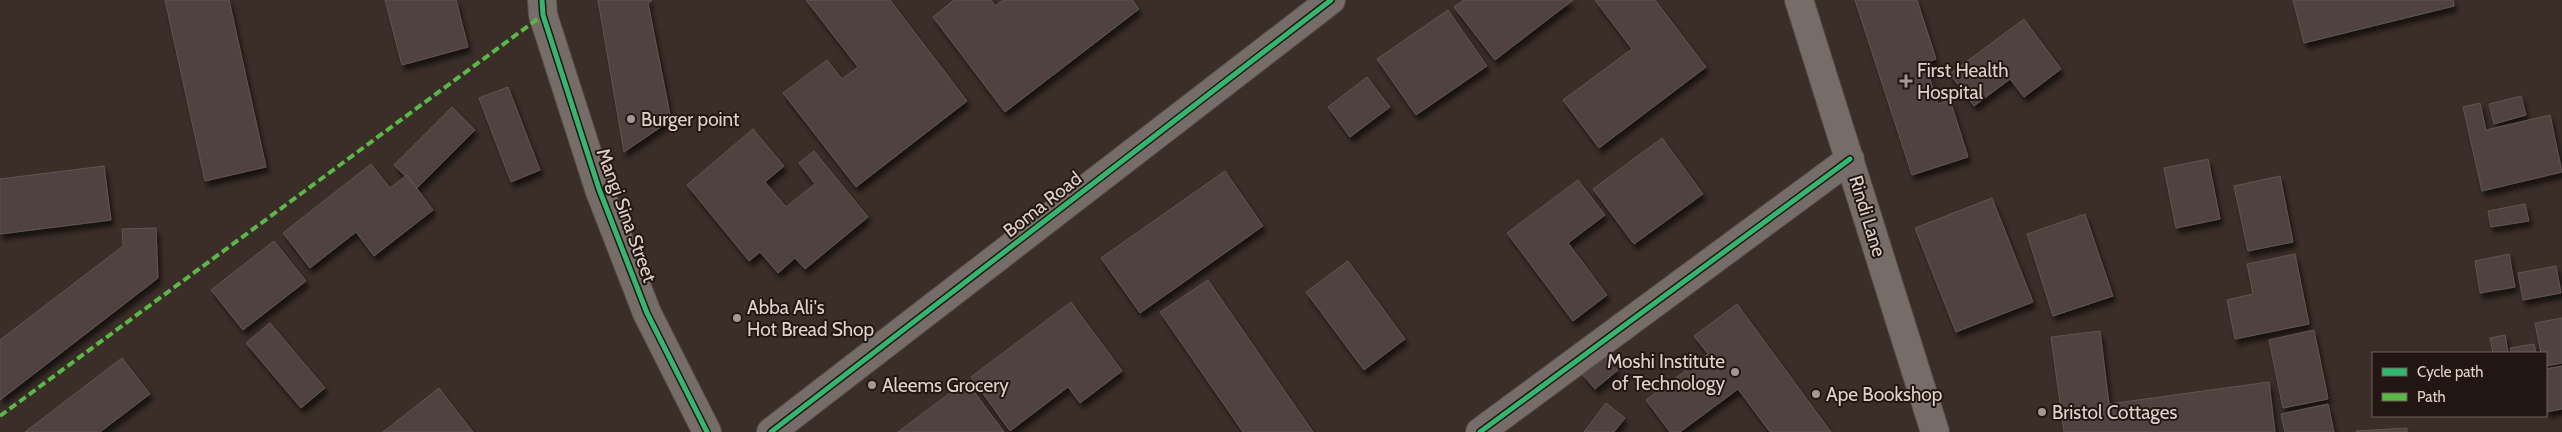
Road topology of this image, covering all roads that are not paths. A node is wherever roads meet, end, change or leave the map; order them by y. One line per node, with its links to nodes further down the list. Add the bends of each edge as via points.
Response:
1 (1331, 0): 6 (street, Boma Road)
2 (1799, 0): 4 (street, Rindi Lane)
3 (549, 5): 5 (street, Mangi Sina Street, via 600,189 647,313)
4 (1850, 159): 7 (street); 8 (street, Rindi Lane)
5 (707, 432)
6 (771, 432)
7 (1480, 432)
8 (1935, 432)

